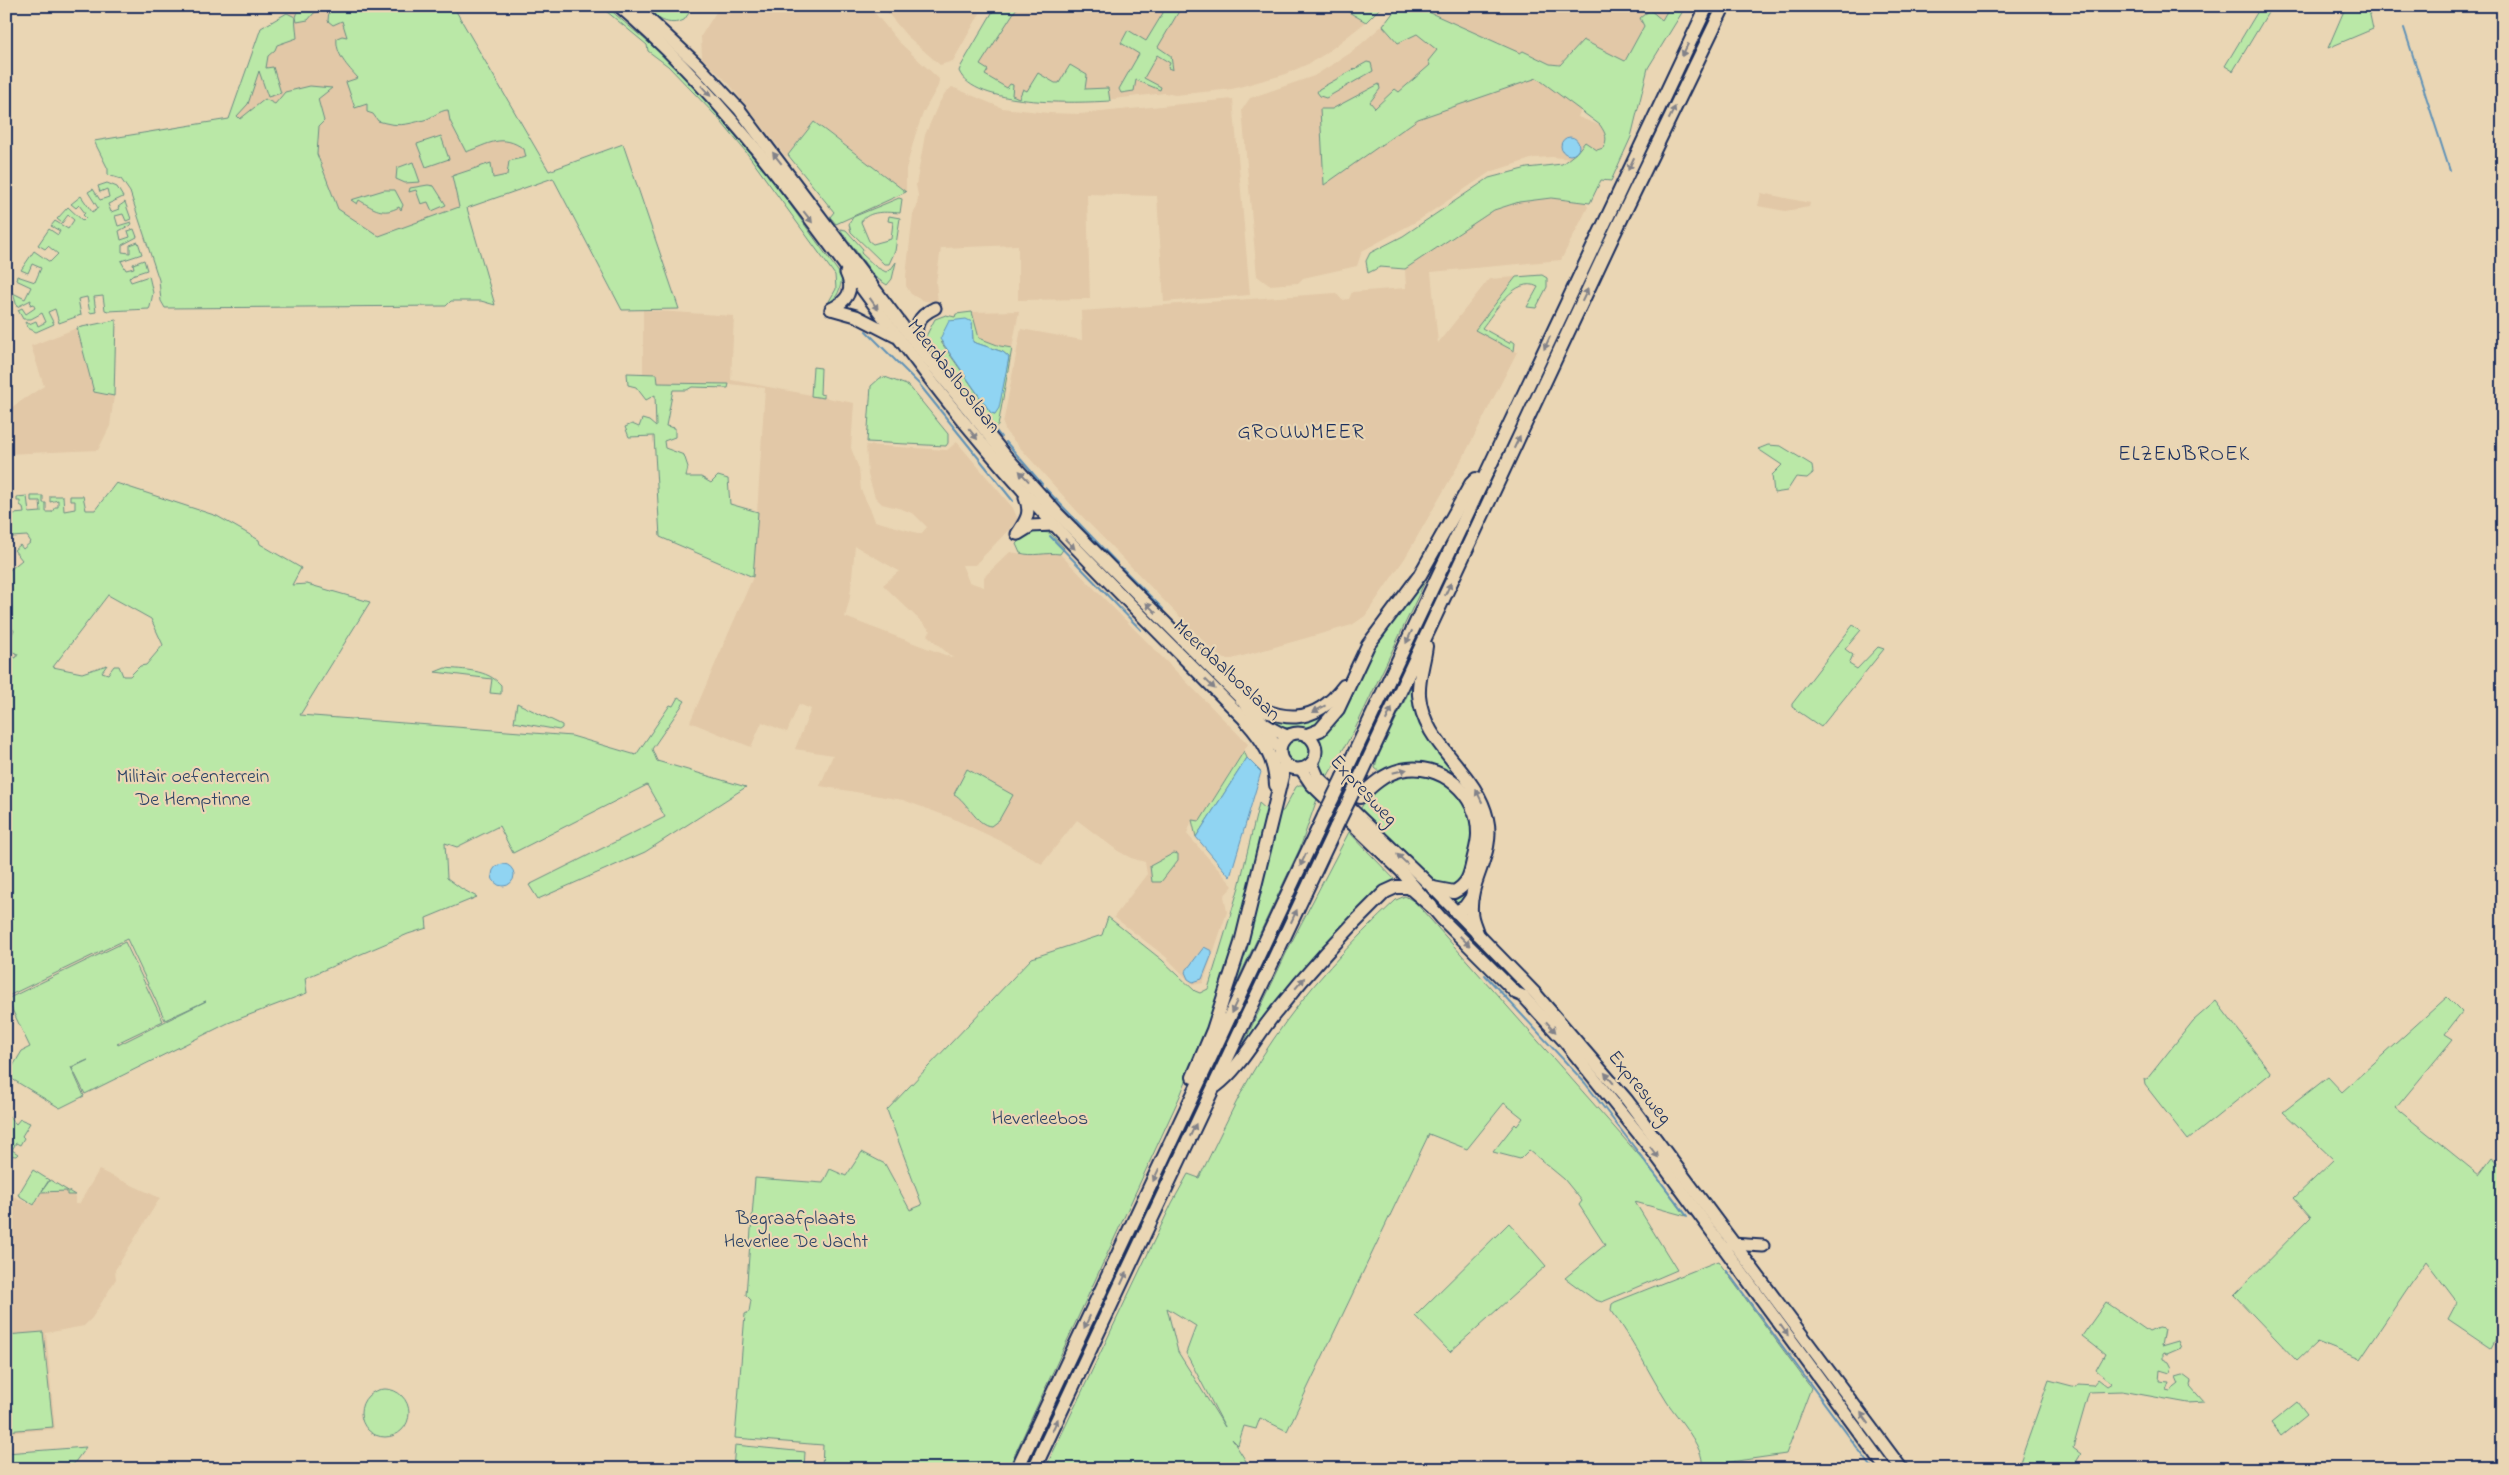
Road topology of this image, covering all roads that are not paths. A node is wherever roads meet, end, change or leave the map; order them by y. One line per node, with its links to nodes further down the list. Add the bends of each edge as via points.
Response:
1 (620, 6): 5 (highway, Meerdaalboslaan, one-way to 5, via 717,102)
2 (635, 6): 8 (highway, Meerdaalboslaan, one-way to 2, via 739,110 698,64)
3 (1707, 6): 9 (highway, one-way to 9)
4 (1724, 6): 13 (highway, one-way to 4)
5 (835, 251): 7 (highway, Meerdaalboslaan, one-way to 7); 7 (highway, via 851,285 847,298 830,309 856,316)
6 (935, 308): 8 (highway, via 925,312 916,326)
7 (898, 338): 10 (highway, Meerdaalboslaan, one-way to 10, via 1022,493)
8 (926, 357): 11 (highway, Meerdaalboslaan, one-way to 8)
9 (1489, 466): 14 (highway, via 1471,484 1420,575 1382,624); 32 (highway, one-way to 32, bridge)
10 (1033, 512): 11 (highway); 12 (highway, Meerdaalboslaan); 12 (highway, via 1017,534 1031,526)
11 (1056, 512): 15 (highway, Meerdaalboslaan, one-way to 11)
12 (1052, 525): 16 (highway, Meerdaalboslaan, one-way to 16)
13 (1427, 634): 23 (highway, one-way to 13); 27 (highway, one-way to 13, via 1485,857 1488,821 1473,786 1435,740 1424,719 1419,683)
14 (1354, 674): 15 (highway, one-way to 15, via 1328,704 1310,714 1276,716); 17 (highway, via 1338,709 1327,724)
15 (1241, 699): 18 (highway, Meerdaalboslaan, via 1256,718)
16 (1246, 721): 19 (highway, Meerdaalboslaan); 24 (highway, via 1272,758)
17 (1308, 735): 18 (highway, Meerdaalboslaan); 20 (highway, via 1316,746)
18 (1287, 736): 19 (highway, Meerdaalboslaan)
19 (1280, 749): 21 (highway, Meerdaalboslaan)
20 (1312, 763): 22 (highway); 26 (highway, Expresweg, one-way to 20, via 1318,777)
21 (1285, 764): 22 (highway); 24 (highway)
22 (1301, 769): 25 (highway, Expresweg, via 1311,784)
23 (1357, 793): 26 (highway, one-way to 26, via 1388,774 1415,768 1449,778 1464,793 1473,807 1478,828 1470,874 1466,884 1454,892); 31 (highway, one-way to 23, bridge, via 1344,809)
24 (1276, 798): 32 (highway, via 1241,943 1213,1030 1184,1097)
25 (1414, 884): 28 (highway, Expresweg); 29 (highway, via 1442,910 1449,914)
26 (1433, 888): 29 (highway, Expresweg)
27 (1472, 897): 29 (highway, via 1465,907); 30 (highway, via 1471,913)
28 (1430, 906): 31 (highway, one-way to 28, via 1230,1075 1275,1013 1322,957 1385,892 1396,887 1410,887); 37 (highway, Expresweg, one-way to 37, via 1516,993 1523,996 1620,1109)
29 (1456, 912): 30 (highway, Expresweg)
30 (1477, 933): 33 (highway, Expresweg, one-way to 30, via 1627,1100 1544,1003)
31 (1214, 1087): 36 (highway, one-way to 31)
32 (1184, 1115): 35 (highway, one-way to 35)
33 (1732, 1244): 34 (highway, Expresweg); 34 (highway, via 1763,1246 1750,1254)
34 (1748, 1265): 38 (highway, Expresweg, one-way to 34)
35 (1017, 1469)
36 (1034, 1469)
37 (1886, 1469)
38 (1902, 1469)

